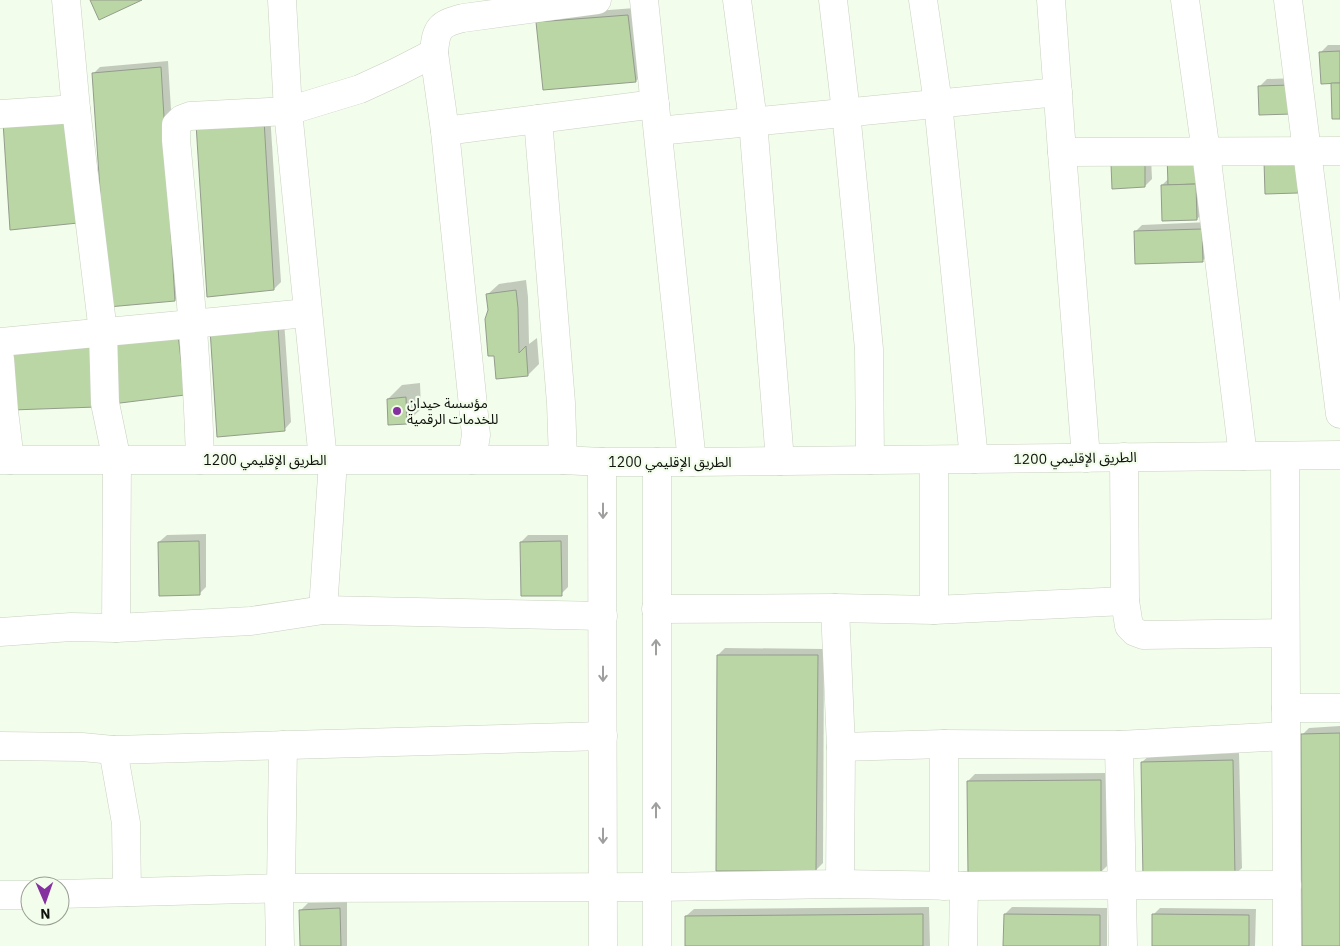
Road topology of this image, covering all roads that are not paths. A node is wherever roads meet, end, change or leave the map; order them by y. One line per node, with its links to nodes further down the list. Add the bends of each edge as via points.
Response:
1 (66, 0): 14 (street)
2 (282, 0): 15 (street)
3 (597, 0): 11 (street, via 447,22 438,29)
4 (644, 0): 18 (street)
5 (738, 0): 20 (street)
6 (833, 0): 16 (street)
7 (923, 0): 13 (street)
8 (1052, 0): 12 (street)
9 (1185, 0): 25 (street)
10 (1288, 0): 22 (street)
11 (434, 53): 15 (street, via 360,89); 21 (street)
12 (1058, 92): 13 (street); 24 (street)
13 (938, 103): 16 (street); 37 (street)
14 (76, 109): 17 (street); 28 (street)
15 (288, 111): 26 (street); 27 (street, via 190,116 176,125)
16 (846, 112): 20 (street); 43 (street, via 869,349)
17 (0, 114)
18 (657, 117): 19 (street); 20 (street); 49 (street)
19 (538, 119): 21 (street); 42 (street)
20 (753, 121): 46 (street)
21 (445, 131): 41 (street, via 476,435)
22 (1307, 151): 23 (street); 25 (street); 31 (street)
23 (1340, 151)
24 (1062, 152): 25 (street); 36 (street)
25 (1206, 152): 33 (street)
26 (307, 313): 27 (street); 40 (street)
27 (193, 324): 28 (street); 39 (street)
28 (103, 332): 29 (street); 45 (street, via 105,403)
29 (0, 342)
30 (0, 358): 38 (street)
31 (1340, 414)
32 (1340, 455): 34 (street, الطريق الإقليمي 1200)
33 (1243, 456): 34 (street, الطريق الإقليمي 1200); 35 (street, الطريق الإقليمي 1200)
34 (1285, 456): 58 (street)
35 (1124, 457): 36 (street, الطريق الإقليمي 1200); 50 (street)
36 (1086, 458): 37 (street, الطريق الإقليمي 1200)
37 (974, 459): 44 (street, الطريق الإقليمي 1200)
38 (5, 460): 45 (street, الطريق الإقليمي 1200)
39 (200, 460): 40 (street, الطريق الإقليمي 1200); 45 (street, الطريق الإقليمي 1200)
40 (328, 460): 41 (street, الطريق الإقليمي 1200); 53 (street)
41 (472, 460): 42 (street, الطريق الإقليمي 1200)
42 (563, 460): 47 (street, الطريق الإقليمي 1200)
43 (870, 460): 44 (street, الطريق الإقليمي 1200); 46 (street, الطريق الإقليمي 1200)
44 (934, 460): 54 (street)
45 (117, 461): 56 (street)
46 (780, 461): 49 (street, الطريق الإقليمي 1200)
47 (602, 462): 48 (street, الطريق الإقليمي 1200); 55 (street, one-way to 55)
48 (657, 462): 49 (street, الطريق الإقليمي 1200); 52 (street)
49 (692, 462)
50 (1126, 601): 54 (street); 58 (street, via 1129,626 1143,635)
51 (835, 608): 52 (street); 54 (street); 67 (street)
52 (656, 609): 74 (street, one-way to 52)
53 (323, 610): 55 (street); 56 (street, via 251,621)
54 (934, 610)
55 (603, 616): 61 (street, one-way to 61)
56 (116, 628): 57 (street, via 71,627)
57 (0, 632)
58 (1285, 633): 59 (street)
59 (1286, 708): 60 (street); 62 (street)
60 (1340, 708)
61 (603, 736): 64 (street); 73 (street, one-way to 73)
62 (1286, 736): 65 (street); 71 (street)
63 (944, 744): 65 (street); 67 (street); 72 (street)
64 (283, 745): 68 (street); 75 (street)
65 (1119, 745): 70 (street)
66 (0, 746): 68 (street)
67 (841, 747): 69 (street)
68 (113, 750): 76 (street, via 126,823)
69 (840, 884): 72 (street); 74 (street)
70 (1122, 885): 71 (street); 72 (street); 84 (street)
71 (1287, 885): 85 (street)
72 (954, 886): 83 (street)
73 (603, 887): 74 (street); 75 (street); 81 (street)
74 (657, 887): 82 (street)
75 (281, 888): 76 (street); 80 (street)
76 (127, 892): 78 (street)
77 (20, 894): 79 (street)
78 (70, 894)
79 (0, 895)
80 (280, 946)
81 (603, 946)
82 (658, 946)
83 (963, 946)
84 (1123, 946)
85 (1287, 946)

